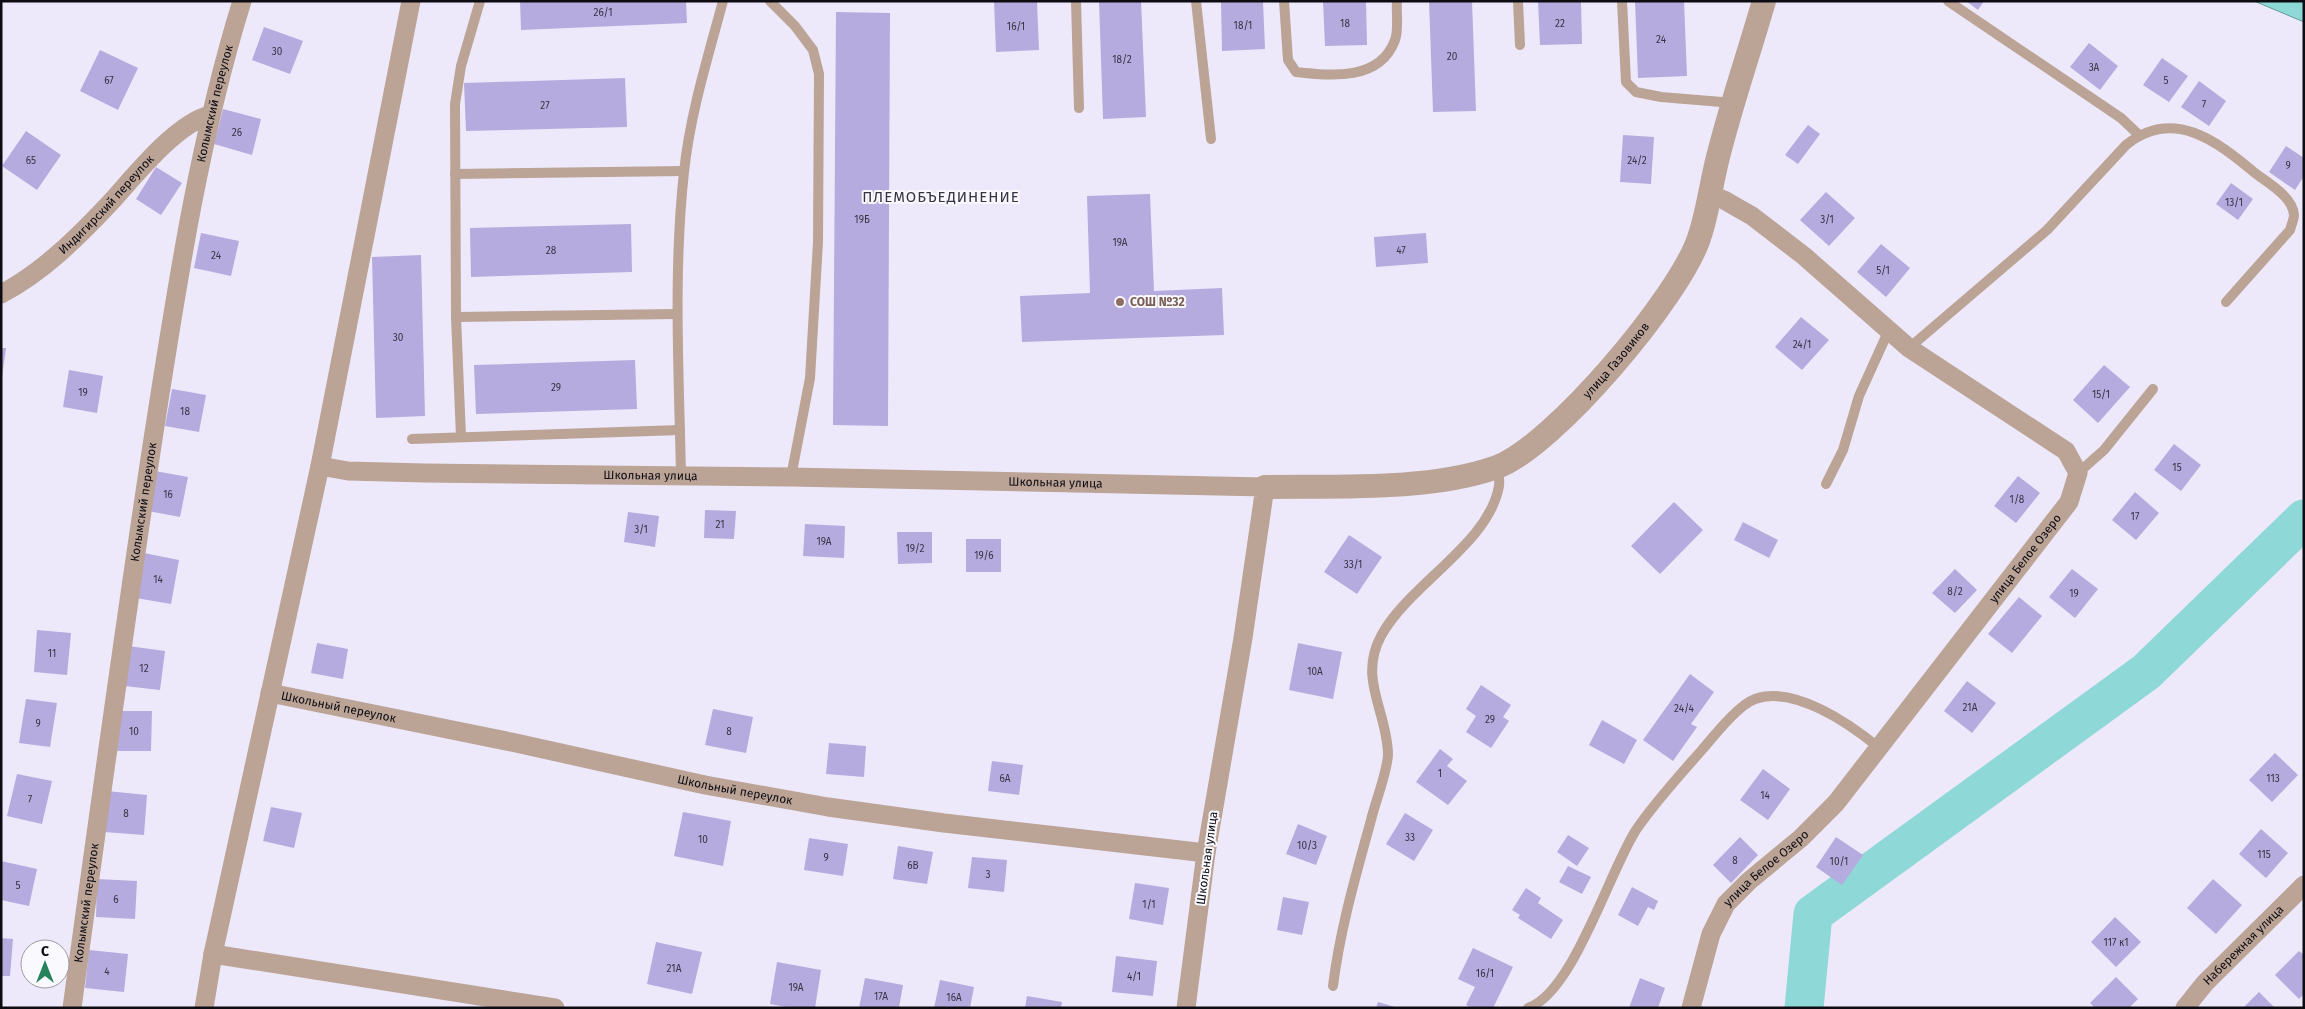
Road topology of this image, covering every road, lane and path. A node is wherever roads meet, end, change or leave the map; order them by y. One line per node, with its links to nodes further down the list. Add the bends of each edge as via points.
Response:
1 (242, 1): 17 (street, Колымский переулок)
2 (411, 1): 33 (street)
3 (480, 1): 21 (lane, via 461,66 455,104)
4 (723, 1): 20 (lane, via 707,58)
5 (770, 1): 37 (lane, via 813,50 819,74 818,242 810,378)
6 (1076, 1): 16 (lane)
7 (1196, 1): 19 (lane)
8 (1284, 1): 9 (lane, via 1288,60 1296,72 1326,75 1367,70 1386,58 1396,38)
9 (1397, 1)
10 (1518, 1): 14 (lane)
11 (1622, 1): 15 (lane, via 1626,82 1636,92)
12 (1764, 1): 15 (street, улица Газовиков)
13 (1948, 1): 18 (lane, via 2121,118)
14 (1520, 45)
15 (1734, 103): 22 (street, улица Газовиков)
16 (1079, 108)
17 (210, 115): 23 (street, Индигирский переулок, via 198,118 180,131 60,254); 46 (street, Колымский переулок, via 165,361 124,626)
18 (2139, 135): 24 (lane, via 2153,130 2202,134 2287,199 2294,214 2290,230); 28 (lane, via 2047,230)
19 (1210, 139)
20 (684, 171): 21 (lane); 25 (lane)
21 (455, 174): 26 (lane)
22 (1709, 194): 27 (street, via 1752,216 1804,256); 34 (street, улица Газовиков, via 1699,239 1673,288 1656,310 1571,412 1519,457)
23 (1, 294)
24 (2226, 302)
25 (677, 314): 26 (lane); 30 (lane)
26 (456, 317): 31 (lane)
27 (1888, 332): 28 (street); 38 (lane, via 1859,396 1843,450)
28 (1909, 348): 35 (street, via 2066,451)
29 (2153, 389): 35 (lane, via 2104,450)
30 (680, 430): 31 (lane); 36 (lane)
31 (461, 437): 32 (lane)
32 (412, 439)
33 (320, 466): 36 (street, Школьная улица, via 348,471); 40 (street)
34 (1498, 467): 39 (street, улица Газовиков, via 1419,482); 45 (lane, via 1499,485 1490,511 1472,537 1401,606 1380,637 1371,664 1373,690 1385,726 1388,756 1344,916)
35 (2078, 474): 41 (street, улица Белое Озеро, via 2069,502)
36 (681, 476): 37 (street, Школьная улица)
37 (791, 477): 39 (street, Школьная улица)
38 (1826, 484)
39 (1265, 486): 42 (street, Школьная улица)
40 (270, 693): 42 (street, Школьный переулок, via 828,807); 44 (street)
41 (1878, 747): 50 (lane, via 1820,709 1785,696 1755,699 1727,720 1636,831 1568,970 1539,1004); 51 (street, улица Белое Озеро, via 1836,803 1726,904 1711,934)
42 (1206, 852): 49 (street, Школьная улица)
43 (2304, 885): 52 (street, Набережная улица, via 2205,983)
44 (213, 954): 47 (street); 48 (street)
45 (1333, 986)
46 (72, 1008)
47 (204, 1008)
48 (555, 1008)
49 (1186, 1008)
50 (1528, 1008)
51 (1691, 1008)
52 (2185, 1008)

